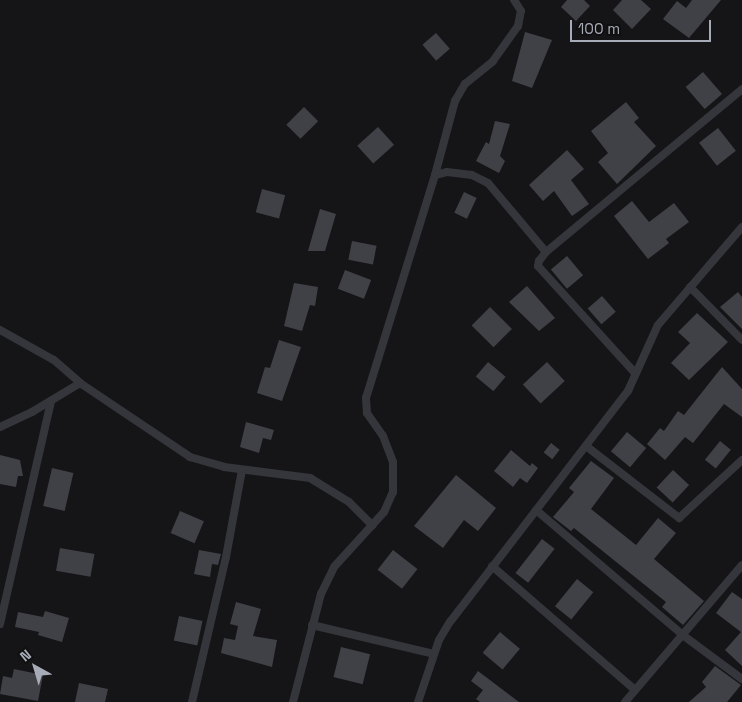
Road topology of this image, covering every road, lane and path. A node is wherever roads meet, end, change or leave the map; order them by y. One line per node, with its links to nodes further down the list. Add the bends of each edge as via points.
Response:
1 (514, 0): 3 (street, via 521,12 518,26 492,61 465,84 455,101)
2 (742, 89): 5 (street)
3 (435, 175): 5 (street, via 447,172 472,175 488,183); 17 (street, via 366,398 367,413 393,462 392,492 384,512)
4 (742, 227): 6 (street)
5 (546, 252): 9 (street, via 538,266)
6 (690, 287): 8 (street); 9 (street, via 658,325)
7 (0, 330): 10 (street, via 54,360)
8 (742, 340)
9 (635, 373): 13 (street, via 628,391)
10 (80, 384): 11 (street); 15 (street, via 190,458)
11 (51, 401): 12 (street); 20 (street)
12 (0, 427)
13 (586, 446): 14 (street, via 679,518); 16 (street)
14 (742, 460)
15 (242, 470): 17 (street, via 310,478 348,502); 26 (street, via 226,558)
16 (536, 510): 19 (street); 22 (street)
17 (372, 525): 21 (street, via 334,567 321,594)
18 (742, 565): 22 (street)
19 (492, 566): 23 (street, via 450,622); 25 (street)
20 (0, 624)
21 (312, 625): 23 (street); 27 (street)
22 (684, 636): 24 (street); 25 (street)
23 (434, 654): 28 (street)
24 (742, 679)
25 (635, 690): 29 (street)
26 (192, 702)
27 (293, 702)
28 (418, 702)
29 (625, 702)

